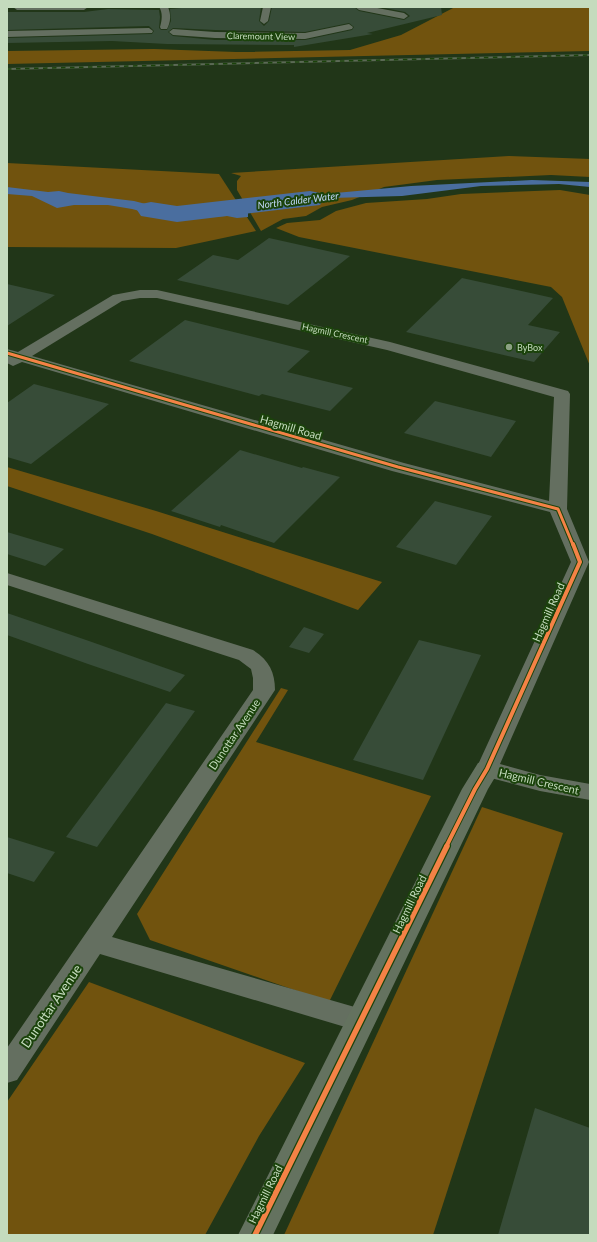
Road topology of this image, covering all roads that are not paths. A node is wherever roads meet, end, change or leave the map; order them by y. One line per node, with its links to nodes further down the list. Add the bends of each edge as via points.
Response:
1 (17, 7): 2 (street)
2 (22, 7): 3 (street)
3 (84, 7)
4 (163, 7): 9 (street, via 166,16)
5 (268, 7): 8 (street)
6 (359, 7): 7 (street)
7 (404, 16)
8 (264, 21)
9 (164, 27): 11 (street, Claremount View, via 152,28); 12 (street, Claremount View, via 173,29)
10 (349, 27): 12 (street, Claremount View, via 305,36)
11 (149, 32): 12 (street, Claremount View); 13 (street, Claremount View)
12 (173, 32)
13 (7, 34)
14 (11, 358): 15 (street, Hagmill Road, via 398,467); 15 (street, Hagmill Crescent, via 118,298 140,294 158,294 390,346 562,394)
15 (558, 509): 17 (street, Hagmill Road, via 580,562)
16 (7, 579): 19 (street, Dunottar Avenue, via 246,655 257,661 265,679 264,690)
17 (487, 769): 18 (street, Hagmill Crescent, via 540,783); 20 (street, Hagmill Road)
18 (590, 792)
19 (94, 942): 20 (street); 21 (street, Dunottar Avenue)
20 (362, 1020): 22 (street, Hagmill Road)
21 (7, 1071)
22 (255, 1235)

